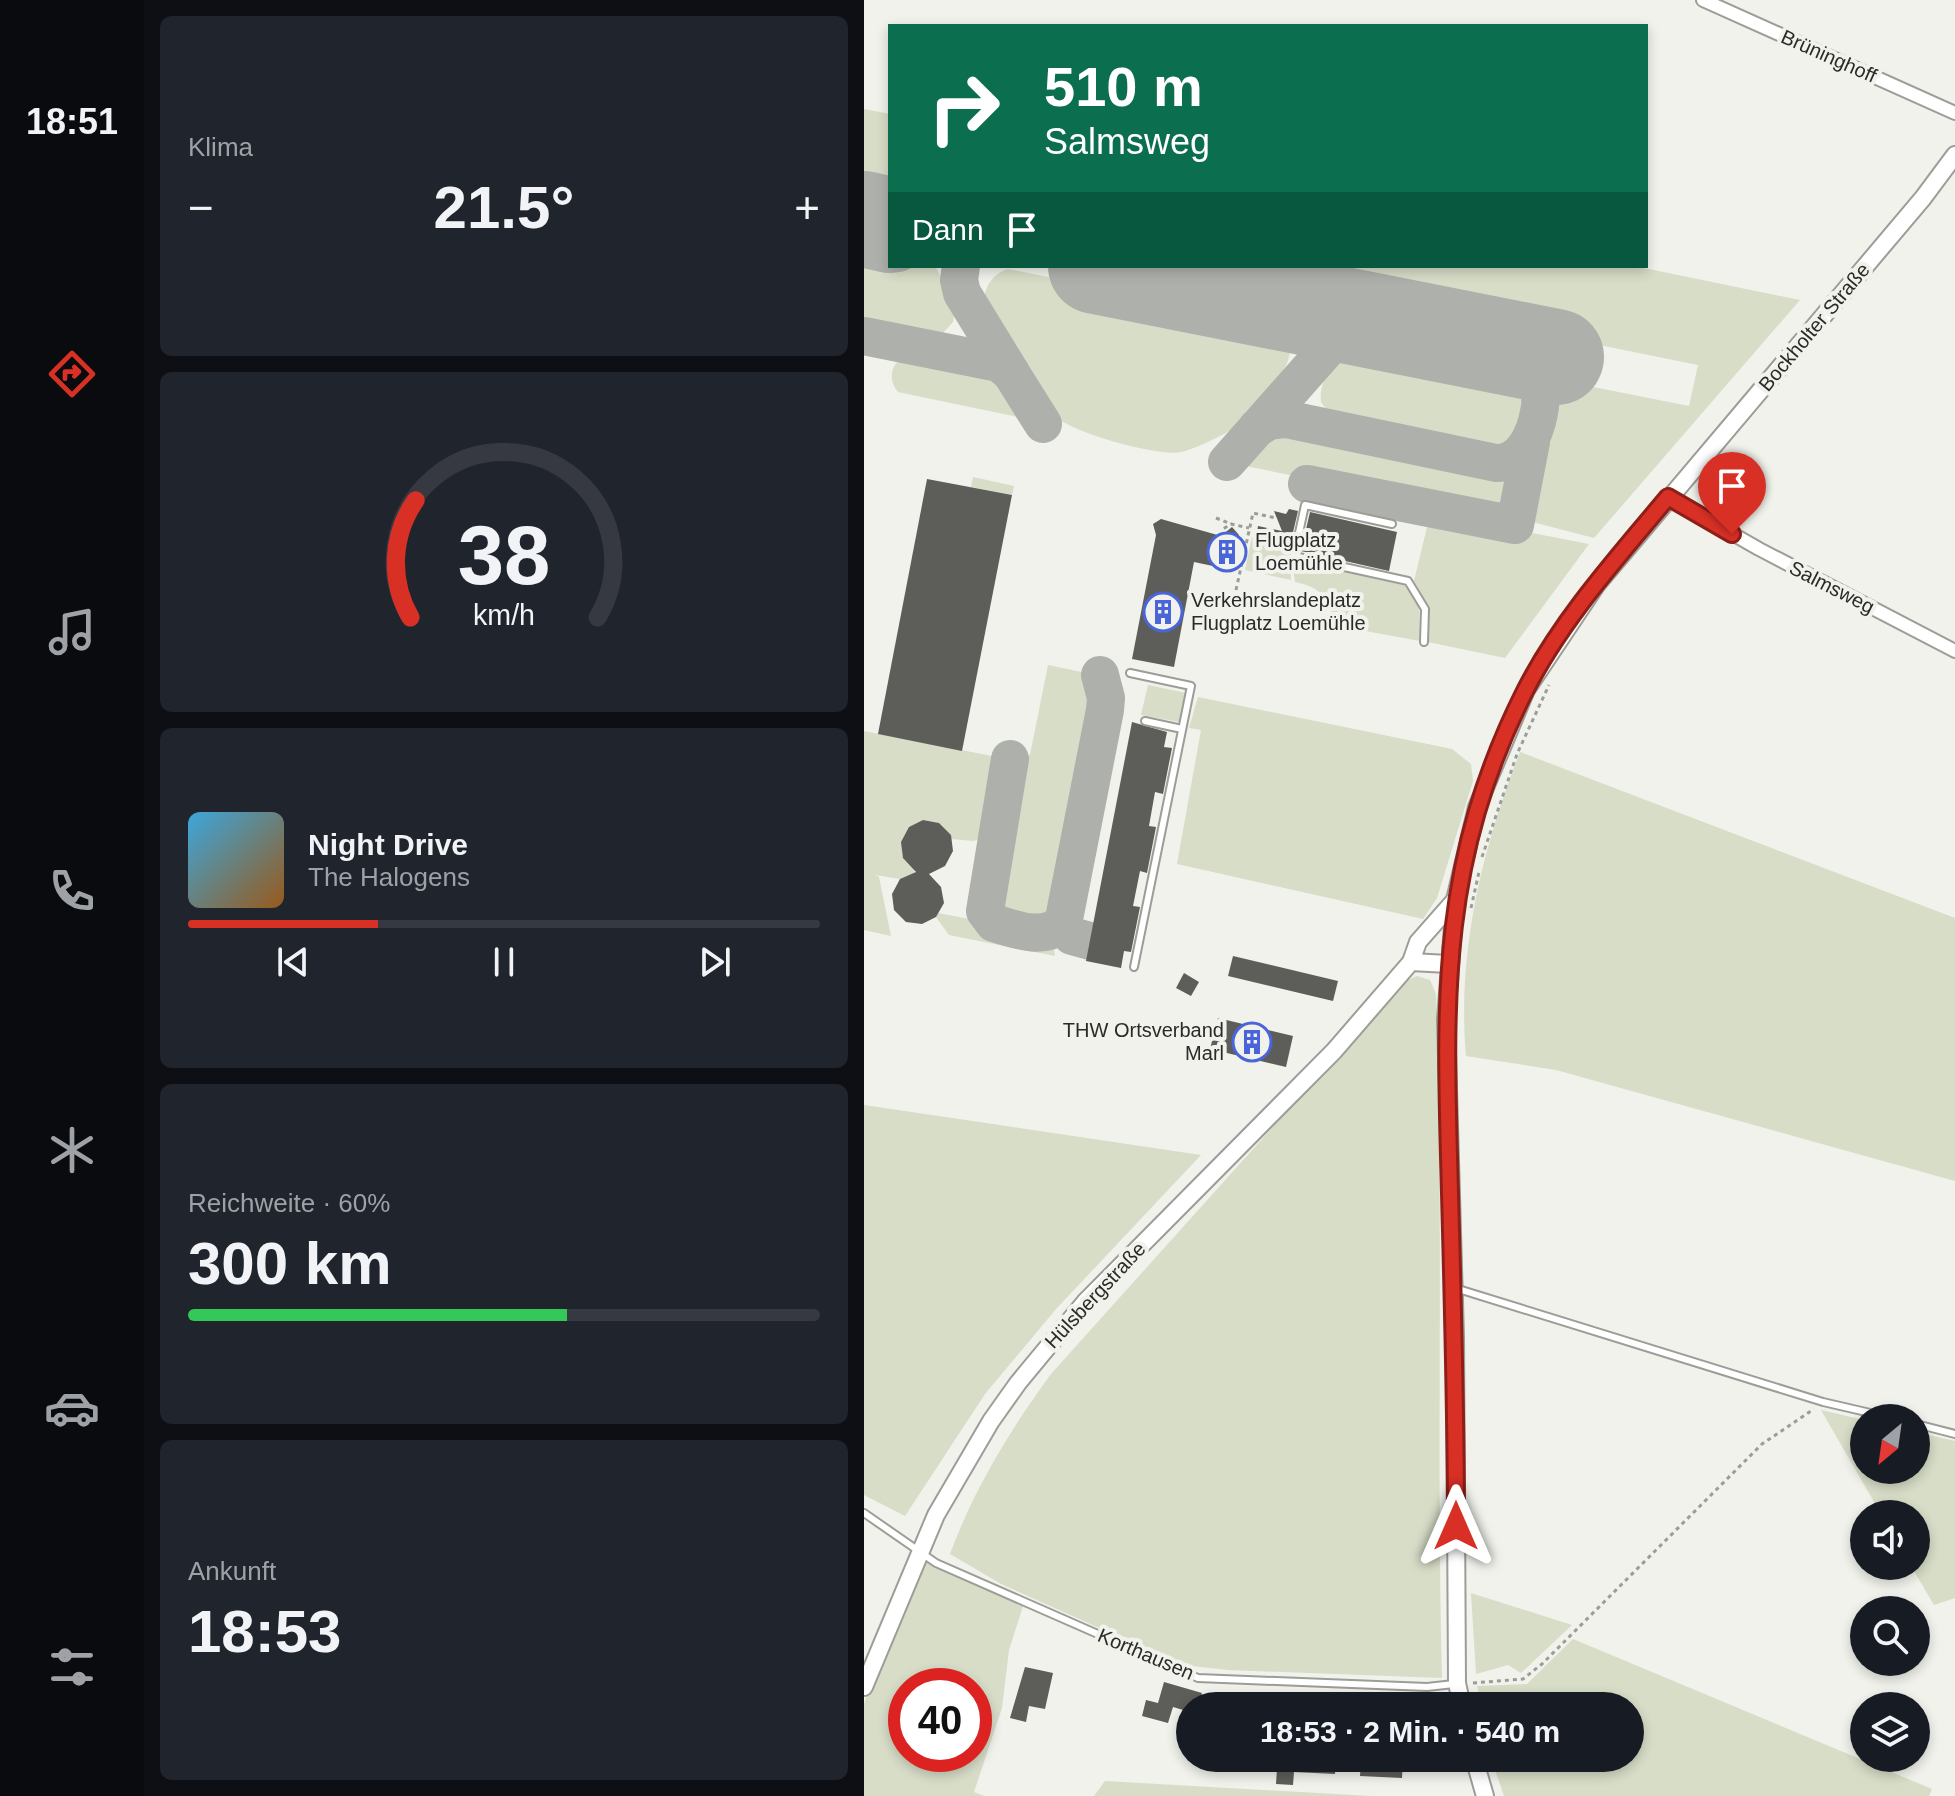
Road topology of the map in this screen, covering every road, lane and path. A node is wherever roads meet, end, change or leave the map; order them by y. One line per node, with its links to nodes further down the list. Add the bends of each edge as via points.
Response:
1 (1703, 0): 2 (street, Brüninghoff)
2 (1955, 113)
3 (1955, 155): 4 (street, Bockholter Straße)
4 (1668, 497): 13 (street, Salmsweg); 18 (street, Bockholter Straße, via 1558,637 1526,690 1477,807)
5 (1216, 518): 7 (path)
6 (1276, 518): 9 (path, via 1253,513)
7 (1231, 524): 9 (path); 10 (path)
8 (1392, 524): 12 (lane, via 1305,505 1294,556 1408,581 1425,609)
9 (1249, 528): 11 (path)
10 (1223, 536)
11 (1236, 590)
12 (1424, 642)
13 (1955, 651)
14 (1130, 673): 17 (lane, via 1191,686)
15 (1549, 684): 19 (path, via 1493,817)
16 (1145, 721): 17 (lane)
17 (1182, 729): 22 (lane)
18 (1455, 900): 20 (street, Hülsbergstraße, via 1418,942); 21 (street, Bockholter Straße)
19 (1469, 921)
20 (1411, 962): 21 (street); 29 (street, Hülsbergstraße, via 1334,1051 1050,1341 985,1431)
21 (1448, 964): 23 (street, Bockholter Straße)
22 (1134, 967)
23 (1452, 1287): 24 (lane); 30 (street, Bockholter Straße)
24 (1823, 1402): 25 (lane); 30 (path, via 1762,1444 1523,1679)
25 (1850, 1408)
26 (1930, 1428): 27 (lane)
27 (1955, 1434)
28 (864, 1513): 29 (lane, Korthausen)
29 (920, 1549): 30 (lane, Korthausen, via 936,1563 1198,1678 1427,1687); 31 (street, Hülsbergstraße)
30 (1457, 1683): 32 (street, Bockholter Straße)
31 (864, 1687)
32 (1459, 1692)
33 (1478, 1772): 34 (street)
34 (1485, 1796)

